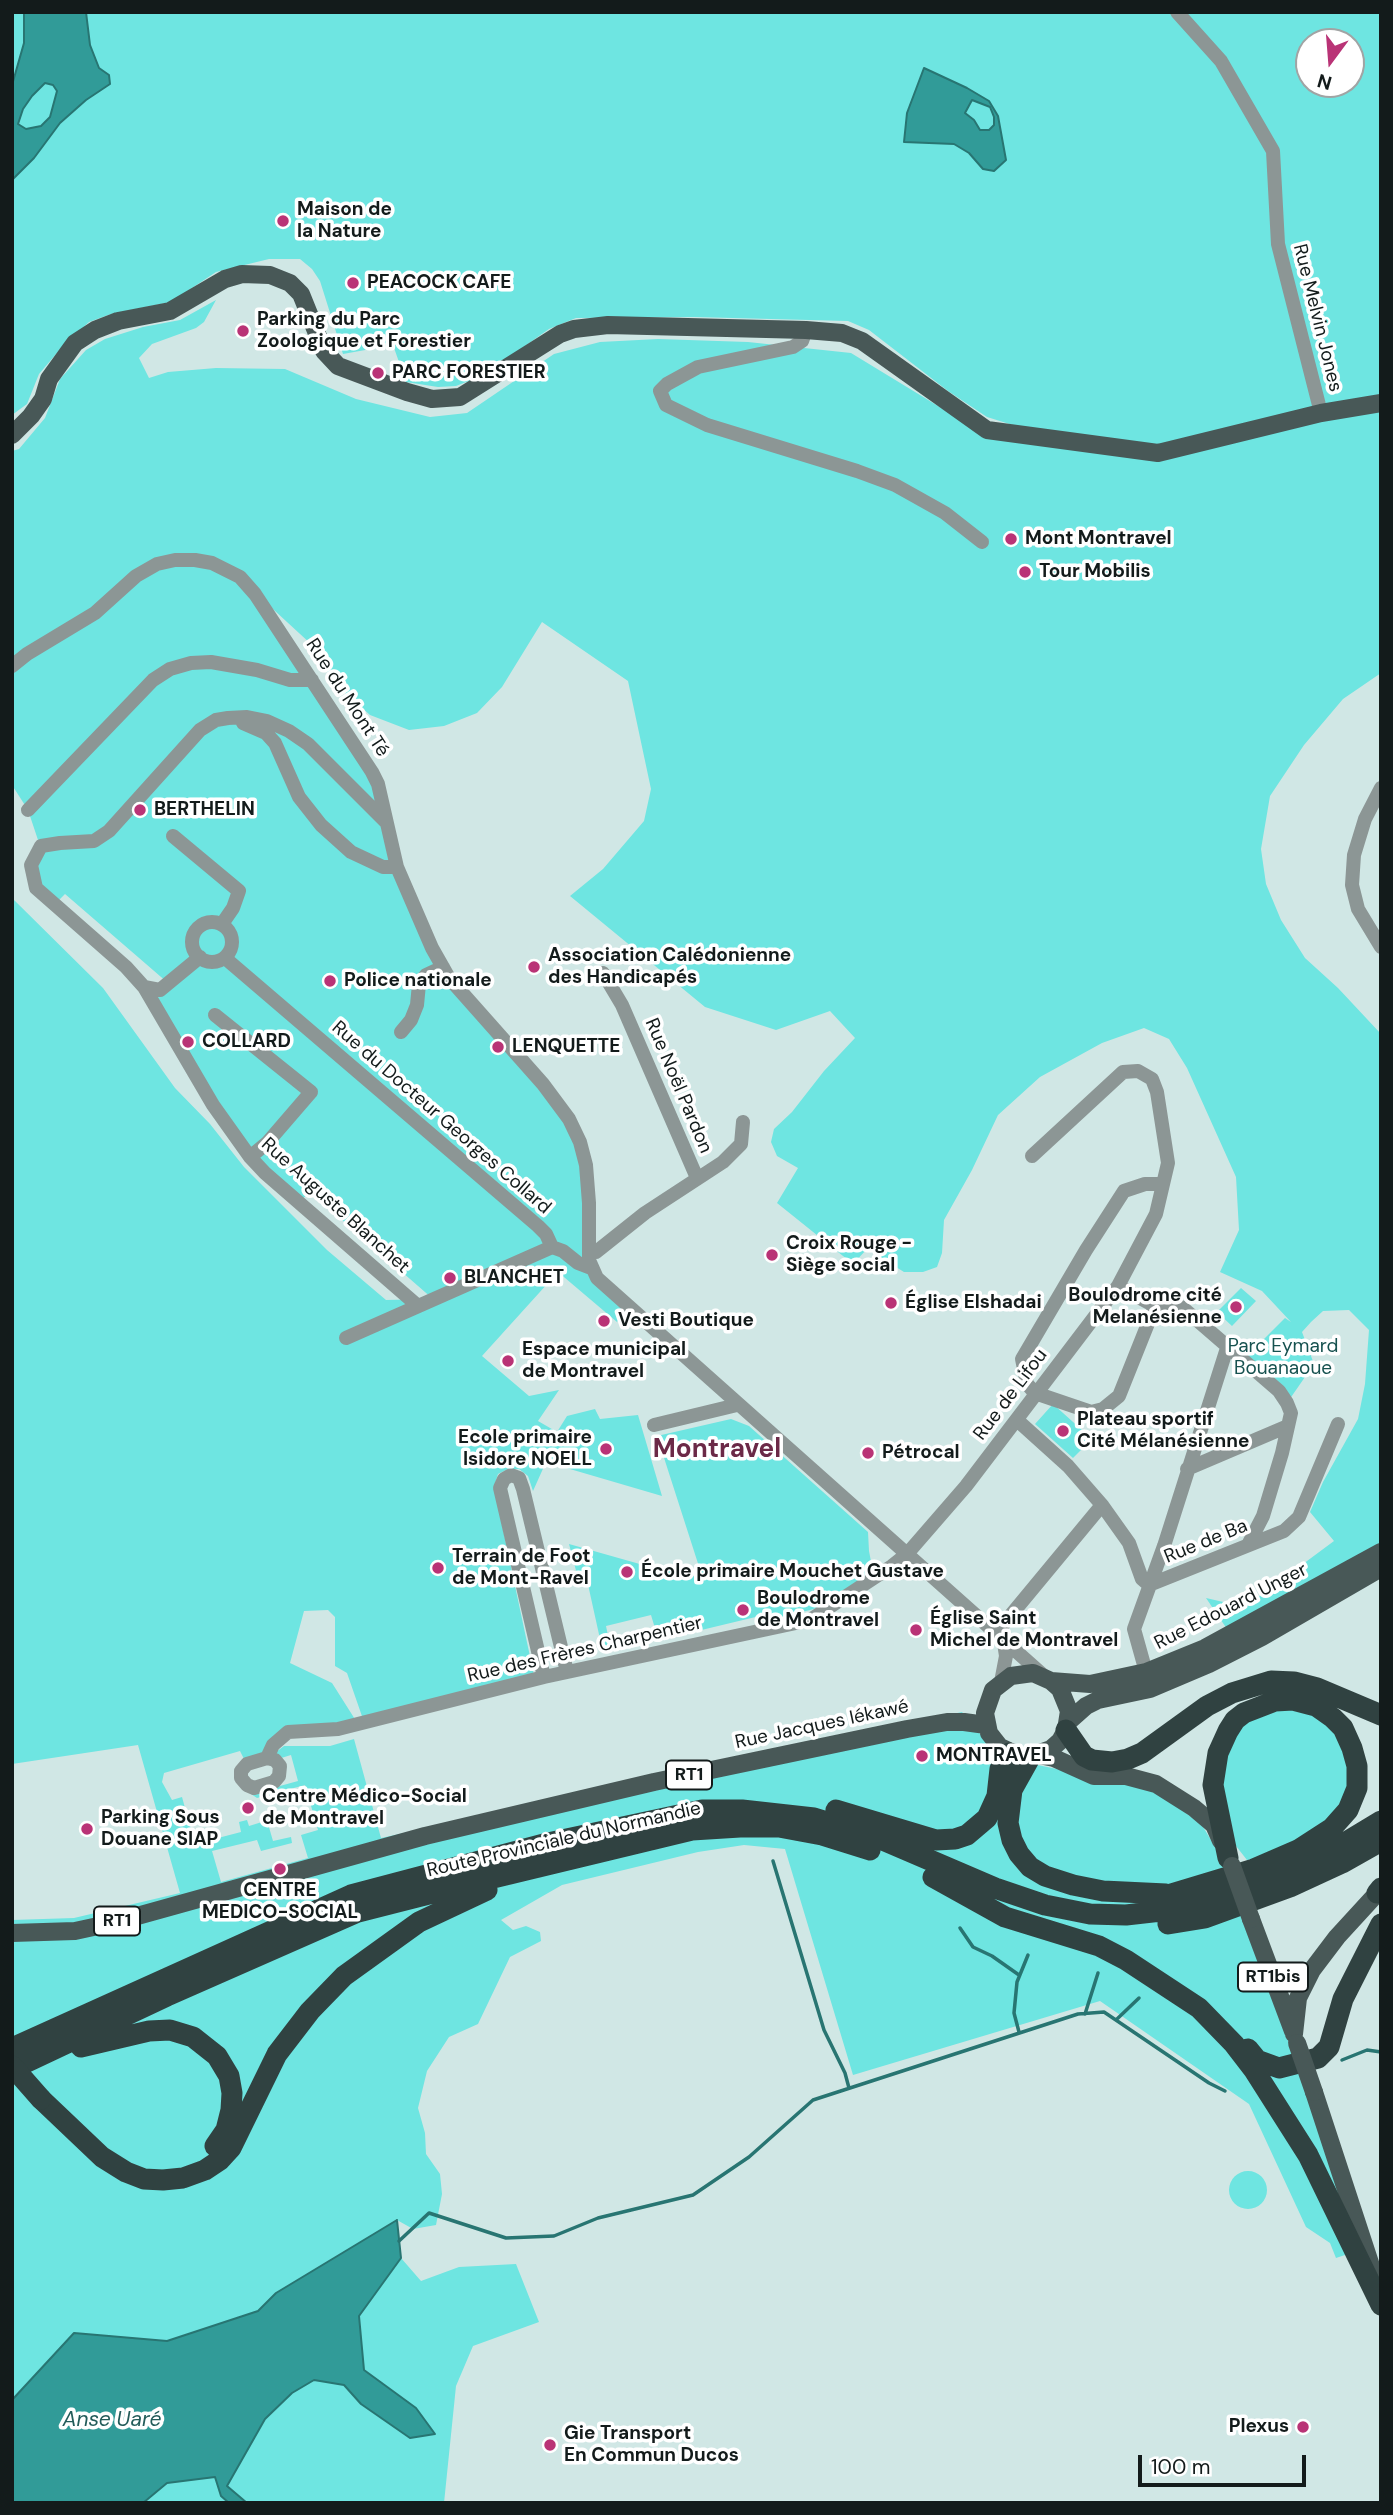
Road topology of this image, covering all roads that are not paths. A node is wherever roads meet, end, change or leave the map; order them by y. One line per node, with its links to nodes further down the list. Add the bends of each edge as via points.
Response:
1 (1177, 12): 4 (street, Rue Melvin Jones, via 1221,61 1273,151 1278,244)
2 (806, 330): 4 (main road, via 842,333 862,341 986,430 1158,453); 5 (main road, via 581,328 548,340 460,397 432,399 338,366 324,351 301,294 270,275 242,274 170,310 118,321 75,343 49,379 43,399); 6 (street, via 802,341 793,347 698,366 660,391 666,404 707,425 895,485 945,513)
3 (1381, 403): 4 (main road)
4 (1321, 413)
5 (12, 435)
6 (982, 542)
7 (12, 666): 8 (street, Rue du Mont Té, via 95,613 146,570 175,560 194,560 240,577)
8 (312, 680): 11 (street, via 290,680 211,662 170,669 153,680); 12 (street, Rue du Mont Té, via 372,772)
9 (228, 718): 12 (street, via 267,721 289,731 308,744); 14 (street, via 271,738 299,797 351,852 383,867); 21 (street, Rue Auguste Blanchet, via 200,730 109,831 94,841 41,846 32,865 36,888)
10 (1381, 788): 16 (street, via 1364,820 1352,885 1358,909)
11 (28, 810)
12 (386, 822): 14 (street, Rue du Mont Té)
13 (173, 836): 15 (street, via 239,891)
14 (397, 867): 19 (street, Rue du Mont Té)
15 (222, 924): 17 (street, via 209,922 198,928 192,940); 18 (street, via 233,940)
16 (1381, 947)
17 (200, 957): 18 (street, via 212,962); 21 (street, via 160,990)
18 (225, 958): 29 (street, Rue du Docteur Georges Collard, via 538,1226)
19 (443, 967): 23 (street, via 419,984 417,1005); 30 (street, Rue du Mont Té, via 569,1119 586,1164)
20 (603, 973): 27 (street, Rue Noël Pardon, via 622,1005)
21 (144, 987): 26 (street, Rue Auguste Blanchet, via 213,1105)
22 (215, 1015): 26 (street, via 312,1092)
23 (401, 1032)
24 (743, 1122): 27 (street, via 741,1144)
25 (1032, 1156): 28 (street, Rue de Lifou, via 1123,1072 1138,1071 1152,1079 1157,1091 1168,1163)
26 (250, 1157): 33 (street, Rue Auguste Blanchet)
27 (697, 1178): 30 (street, via 596,1252)
28 (1162, 1184): 32 (street, Rue de Lifou, via 1156,1214); 37 (street, via 1124,1191 1086,1250 1022,1359 1027,1384)
29 (552, 1247): 31 (street, Rue du Docteur Georges Collard); 33 (street)
30 (589, 1252): 31 (street, Rue du Mont Té)
31 (591, 1268): 38 (street, Rue du Docteur Georges Collard, via 628,1309)
32 (1118, 1286): 34 (street); 37 (street, Rue de Lifou)
33 (418, 1306): 35 (street)
34 (1155, 1306): 36 (street, via 1171,1302 1183,1308); 37 (street, via 1114,1401 1091,1412)
35 (346, 1338)
36 (1227, 1348): 42 (street, via 1279,1391 1291,1413); 43 (street)
37 (1035, 1393): 39 (street, Rue de Lifou)
38 (737, 1405): 41 (street); 47 (street, Rue du Docteur Georges Collard)
39 (1017, 1420): 44 (street, Rue de Ba, via 1068,1466); 47 (street, Rue de Lifou)
40 (1338, 1424): 45 (street, Rue de Ba, via 1299,1517 1284,1531)
41 (654, 1425)
42 (1288, 1426): 43 (street); 45 (street, via 1263,1516)
43 (1187, 1469): 49 (street)
44 (1102, 1505): 49 (street, Rue de Ba, via 1129,1543 1142,1579); 50 (street)
45 (1248, 1545): 49 (street, Rue de Ba)
46 (1381, 1552): 52 (main road, Rue Edouard Unger, via 1205,1648)
47 (906, 1554): 50 (street, Rue du Docteur Georges Collard); 51 (street, Rue des Frères Charpentier, via 810,1620)
48 (1381, 1568): 60 (main road, Rue Edouard Unger, via 1209,1664 1150,1689 1086,1706)
49 (1149, 1585): 52 (street, via 1134,1629)
50 (1000, 1638): 54 (street, Rue du Docteur Georges Collard); 55 (street, via 1005,1670)
51 (567, 1672): 53 (street, Rue des Frères Charpentier); 53 (street, via 523,1489 511,1475 500,1488)
52 (1146, 1672): 54 (main road, Rue Edouard Unger, via 1090,1684)
53 (544, 1678): 63 (street, Rue des Frères Charpentier, via 338,1729 288,1731)
54 (1047, 1679): 55 (main road, via 1021,1674); 60 (main road, via 1066,1700)
55 (1001, 1682): 56 (main road)
56 (988, 1701): 58 (main road, Rue Jacques Iékawé / RT1); 59 (main road)
57 (1371, 1712): 60 (highway, via 1317,1688 1271,1681 1231,1693 1142,1753 1101,1763 1084,1756); 66 (highway, via 1316,1696 1278,1692 1261,1693 1233,1707 1217,1726 1203,1764)
58 (947, 1723): 59 (main road, Rue Jacques Iékawé / RT1); 75 (main road, Rue Jacques Iékawé / RT1, via 654,1782 425,1836 75,1931)
59 (986, 1725): 61 (main road, via 993,1740)
60 (1067, 1726): 62 (main road, via 1051,1749)
61 (1009, 1752): 62 (main road); 64 (highway, via 987,1818 967,1835 946,1841 815,1805)
62 (1035, 1755): 66 (main road, via 1054,1758 1094,1776 1126,1776 1156,1784); 73 (highway, via 1012,1790 1008,1823 1019,1854 1030,1867 1058,1881 1103,1891)
63 (267, 1758)
64 (742, 1810): 68 (highway, via 814,1818); 78 (highway, Route Provinciale du Normandie, via 702,1810 548,1843 351,1895)
65 (1381, 1821): 68 (highway, via 1322,1856 1208,1902 1126,1916 1045,1905)
66 (1213, 1825): 70 (main road, RT1bis)
67 (1381, 1841): 71 (highway, Route Provinciale du Normandie, via 1290,1887 1205,1918 1166,1924 1079,1925 1032,1914)
68 (901, 1848): 73 (highway, via 1075,1902 1147,1902)
69 (577, 1857): 71 (highway, Route Provinciale du Normandie, via 692,1830 779,1827 859,1846); 79 (highway, Route Provinciale du Normandie, via 358,1912); 81 (highway, via 449,1906 344,1976 277,2054 231,2148 205,2170 163,2180 125,2172 102,2157)
70 (1230, 1862): 73 (highway, via 1213,1786 1218,1754 1228,1731 1244,1713 1275,1701 1316,1706 1343,1728 1352,1748 1357,1788 1348,1810 1332,1828 1298,1850); 77 (main road, RT1bis, bridge)
71 (933, 1877): 76 (highway, via 1005,1917 1099,1946)
72 (1379, 1890): 77 (main road, via 1312,1970 1298,1998)
73 (1171, 1895)
74 (1381, 1924): 76 (highway, via 1343,1999 1329,2047 1318,2058 1268,2066 1220,2019)
75 (12, 1933)
76 (1199, 2008): 83 (highway, via 1254,2070 1308,2155)
77 (1296, 2038): 82 (main road, RT1bis, bridge)
78 (12, 2048)
79 (41, 2056): 80 (highway, Route Provinciale du Normandie); 81 (highway, via 149,2031 170,2031 194,2037 217,2056 229,2076 232,2093 226,2130 218,2143 194,2164 178,2168 133,2163 85,2125)
80 (12, 2067): 81 (highway, bridge)
81 (41, 2099)
82 (1381, 2294)
83 (1381, 2305)

